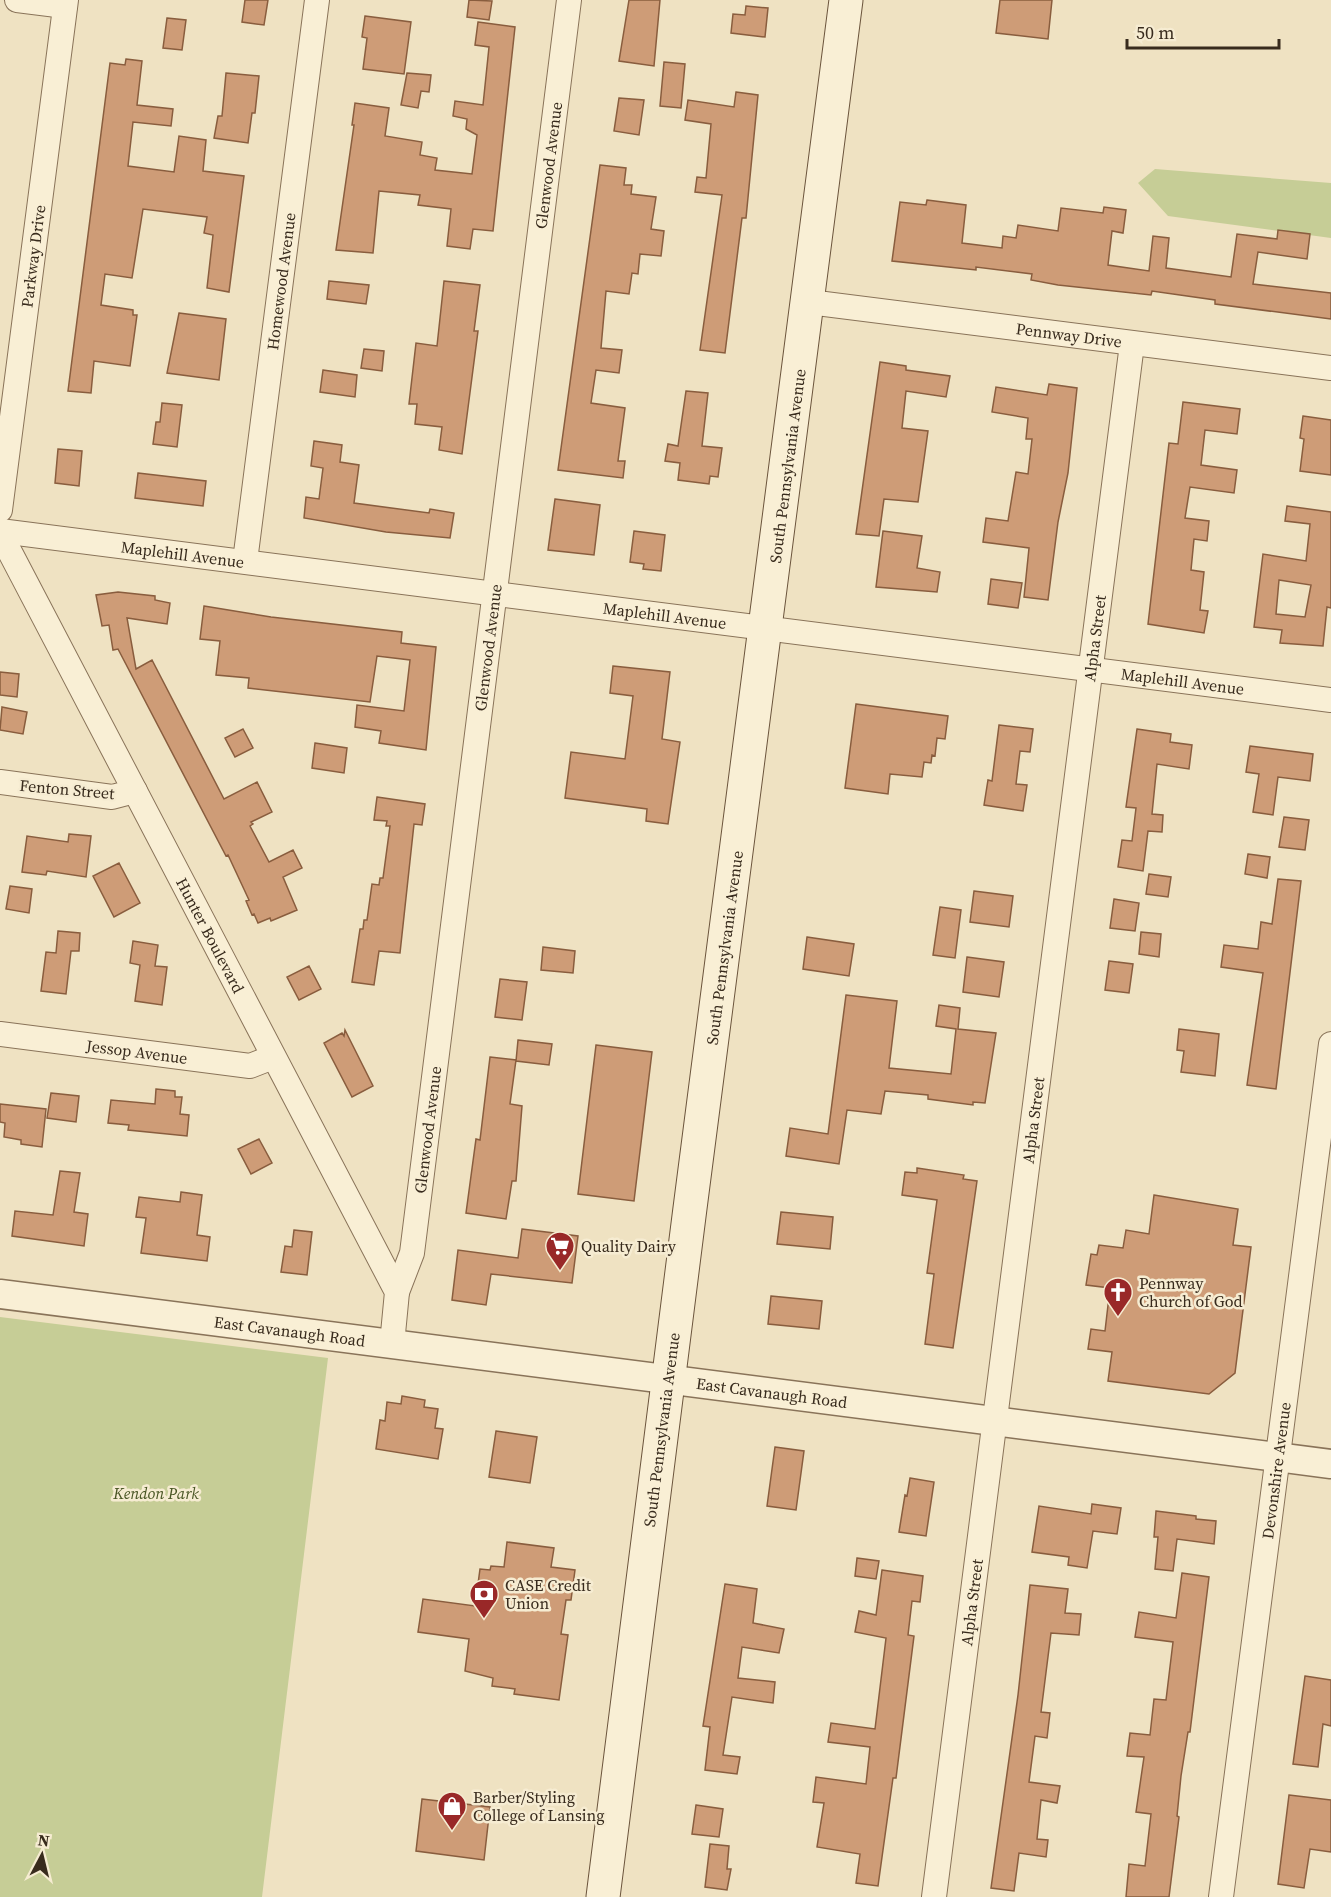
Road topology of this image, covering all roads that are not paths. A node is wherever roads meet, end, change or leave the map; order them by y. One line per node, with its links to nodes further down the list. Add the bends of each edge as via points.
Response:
1 (16, 0): 5 (street)
2 (316, 0): 11 (street, Homewood Avenue)
3 (569, 0): 12 (street, Glenwood Avenue)
4 (846, 0): 6 (main road, South Pennsylvania Avenue)
5 (65, 3): 9 (street, Parkway Drive)
6 (809, 302): 7 (street, Pennway Drive); 13 (main road, South Pennsylvania Avenue)
7 (1132, 344): 8 (street, Pennway Drive); 14 (street, Alpha Street)
8 (1331, 368)
9 (0, 510)
10 (0, 532): 11 (street, Maplehill Avenue); 17 (street, Hunter Boulevard)
11 (245, 561): 12 (street, Maplehill Avenue)
12 (494, 593): 13 (street, Maplehill Avenue); 21 (street, Glenwood Avenue, via 412,1253)
13 (768, 629): 14 (street, Maplehill Avenue); 24 (main road, South Pennsylvania Avenue, via 740,807)
14 (1091, 670): 15 (street, Maplehill Avenue); 25 (street, Alpha Street, via 1000,1390)
15 (1331, 700)
16 (0, 782): 17 (street, Fenton Street, via 112,796)
17 (135, 791): 20 (street, Hunter Boulevard)
18 (0, 1034): 20 (street, Jessop Avenue, via 250,1065)
19 (1331, 1044): 26 (street, Devonshire Avenue)
20 (273, 1057): 21 (street, Hunter Boulevard)
21 (397, 1292): 23 (street)
22 (0, 1294): 23 (street, East Cavanaugh Road)
23 (392, 1344): 24 (street, East Cavanaugh Road)
24 (669, 1377): 25 (street, East Cavanaugh Road); 28 (main road, South Pennsylvania Avenue)
25 (993, 1420): 26 (street, East Cavanaugh Road); 29 (street, Alpha Street)
26 (1279, 1457): 27 (street, East Cavanaugh Road); 30 (street, Devonshire Avenue)
27 (1331, 1464)
28 (603, 1897)
29 (933, 1897)
30 (1221, 1897)

